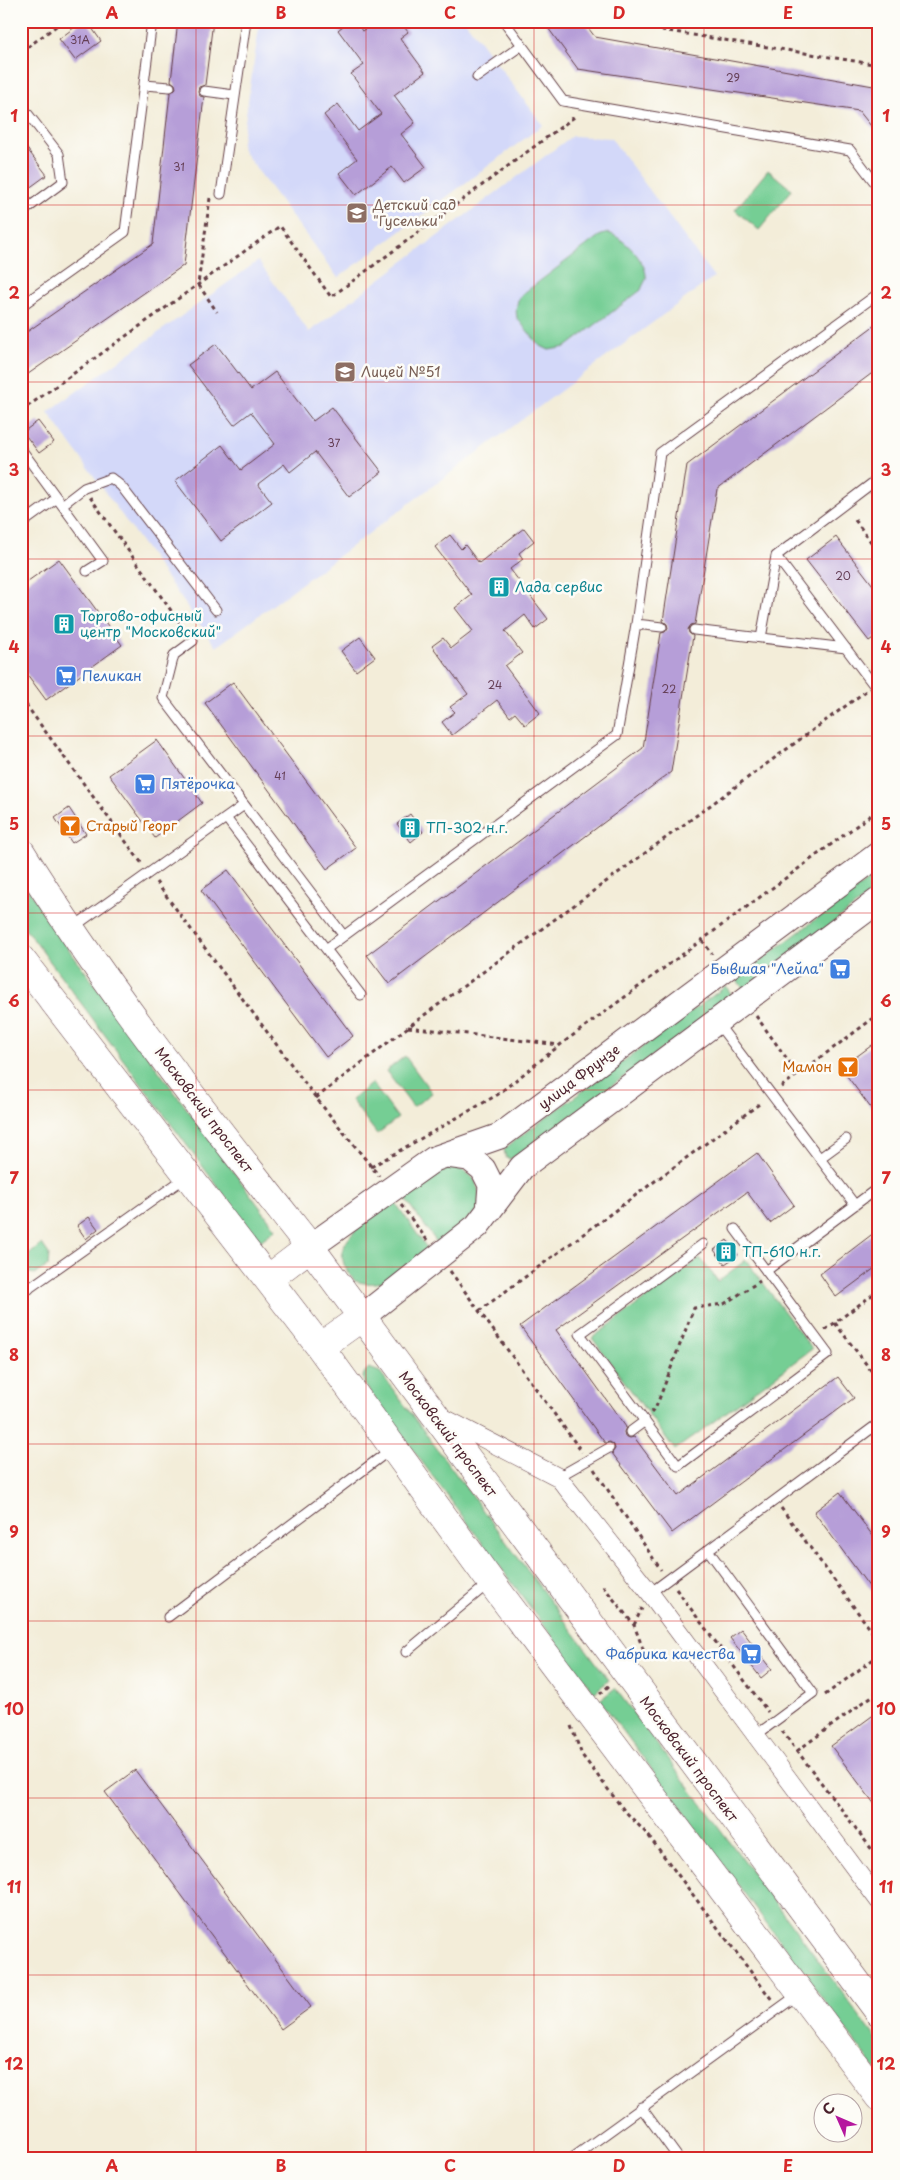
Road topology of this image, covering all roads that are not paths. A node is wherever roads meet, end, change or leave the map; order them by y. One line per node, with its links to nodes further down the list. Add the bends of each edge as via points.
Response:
1 (152, 21): 6 (lane)
2 (246, 21): 9 (lane)
3 (504, 21): 4 (lane)
4 (522, 45): 5 (lane); 11 (lane, via 563,101 850,150)
5 (477, 77)
6 (144, 84): 7 (lane); 15 (lane, via 125,232)
7 (170, 88)
8 (204, 91): 9 (lane)
9 (234, 95): 12 (lane)
10 (21, 105): 13 (lane, via 59,154 63,182)
11 (879, 188)
12 (221, 194)
13 (21, 213)
14 (879, 293): 23 (lane, via 660,453)
15 (21, 306)
16 (21, 449): 18 (lane)
17 (879, 478): 20 (lane)
18 (59, 501): 19 (lane); 21 (lane, via 103,561); 22 (lane, via 111,478 121,486)
19 (21, 524)
20 (776, 556): 26 (lane); 28 (lane)
21 (87, 571)
22 (216, 610)
23 (636, 624): 24 (lane); 36 (lane, via 617,735)
24 (662, 626)
25 (694, 630): 26 (lane)
26 (761, 638): 28 (lane)
27 (192, 641): 30 (lane, via 174,655 163,698)
28 (846, 648): 29 (lane)
29 (876, 689)
30 (244, 805): 31 (lane); 36 (lane)
31 (226, 818): 35 (lane); 37 (lane)
32 (21, 852): 35 (main road, Московский проспект)
33 (879, 854): 41 (main road, улица Фрунзе)
34 (879, 900): 40 (main road)
35 (70, 929): 52 (main road, Московский проспект, via 245,1166)
36 (344, 936): 37 (lane)
37 (326, 949): 39 (lane)
38 (21, 959): 46 (main road)
39 (361, 995)
40 (716, 1021): 44 (lane); 45 (main road)
41 (500, 1136): 43 (main road, улица Фрунзе); 45 (main road, via 494,1147 497,1164 509,1170)
42 (846, 1139): 44 (lane)
43 (447, 1155): 49 (main road, via 469,1158 483,1169 491,1185); 52 (main road, улица Фрунзе, via 434,1159 408,1176)
44 (820, 1158): 48 (lane)
45 (522, 1166): 49 (main road)
46 (188, 1175): 55 (main road); 56 (lane)
47 (879, 1187): 48 (lane)
48 (855, 1205): 53 (lane)
49 (489, 1211): 58 (main road, via 477,1226)
50 (734, 1229): 53 (lane)
51 (703, 1244): 61 (lane, via 580,1334)
52 (310, 1247): 55 (main road, улица Фрунзе); 58 (main road, Московский проспект)
53 (767, 1273): 61 (lane, via 828,1354 678,1466)
54 (21, 1278): 56 (lane)
55 (268, 1279): 59 (main road)
56 (29, 1289): 57 (lane)
57 (21, 1294)
58 (362, 1317): 59 (main road); 60 (main road, Московский проспект)
59 (320, 1347): 64 (main road)
60 (431, 1411): 66 (street); 75 (main road, Московский проспект)
61 (645, 1421): 63 (lane)
62 (879, 1422): 67 (lane)
63 (630, 1432)
64 (392, 1448): 68 (main road); 70 (lane)
65 (608, 1448): 66 (lane)
66 (558, 1477): 69 (street)
67 (708, 1550): 69 (lane); 72 (lane, via 813,1693)
68 (491, 1582): 71 (lane); 74 (main road)
69 (650, 1593): 72 (street)
70 (168, 1617)
71 (406, 1652)
72 (755, 1736): 73 (street)
73 (878, 1898)
74 (801, 1992): 76 (main road); 77 (lane)
75 (879, 2012)
76 (879, 2097)
77 (641, 2107): 78 (lane); 79 (lane)
78 (571, 2159)
79 (679, 2159)

